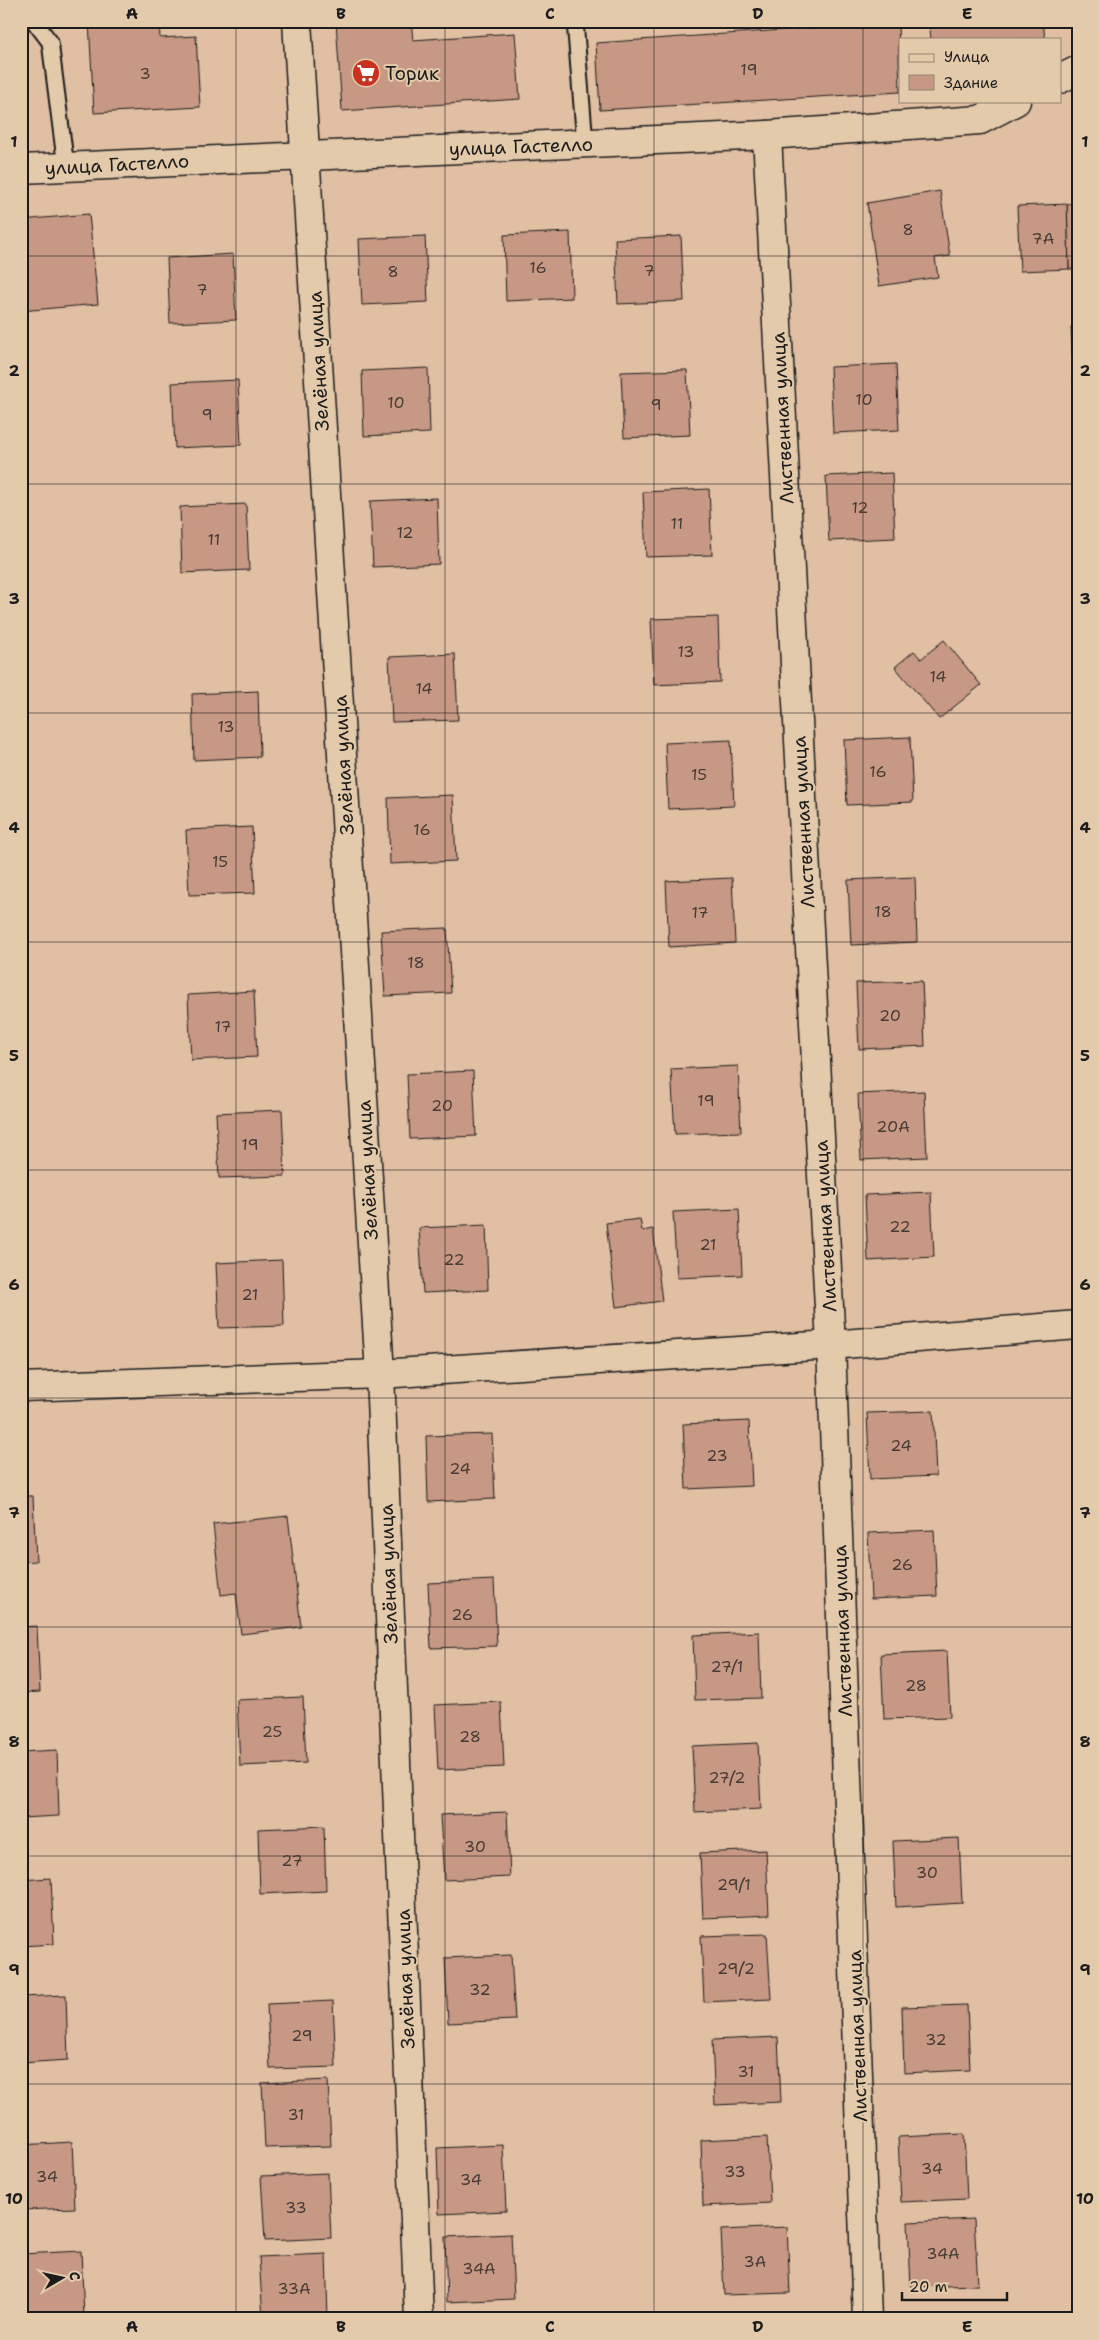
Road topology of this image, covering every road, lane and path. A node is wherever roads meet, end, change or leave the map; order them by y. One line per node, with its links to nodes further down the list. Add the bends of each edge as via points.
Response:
1 (34, 21): 10 (lane, via 50,42)
2 (297, 21): 9 (street, Зелёная улица)
3 (575, 21): 8 (lane)
4 (1078, 70): 5 (street)
5 (1062, 78)
6 (1014, 102): 7 (street, улица Гастелло, via 980,120)
7 (767, 135): 8 (street, улица Гастелло); 13 (street, Лиственная улица)
8 (585, 143): 9 (street, улица Гастелло)
9 (306, 155): 10 (street, улица Гастелло); 14 (street, Зелёная улица)
10 (66, 166): 11 (street, улица Гастелло)
11 (21, 169)
12 (1078, 1325): 13 (street)
13 (831, 1345): 14 (street); 17 (street, Лиственная улица)
14 (380, 1374): 15 (street); 16 (street, Зелёная улица)
15 (21, 1387)
16 (419, 2319)
17 (867, 2319)

